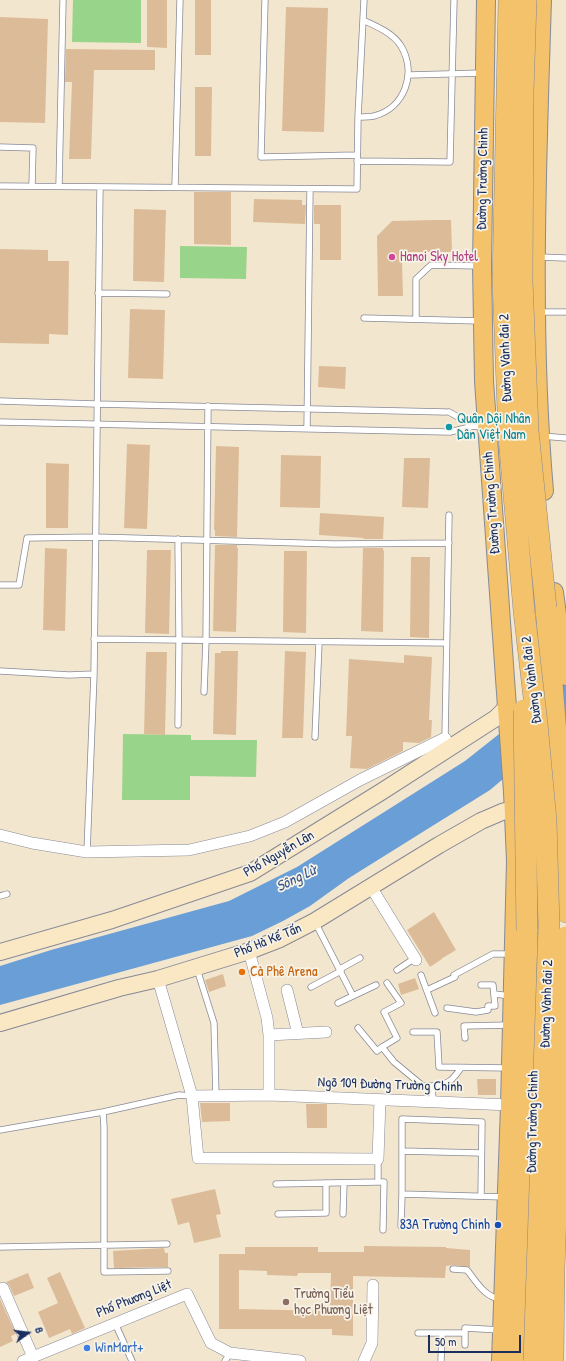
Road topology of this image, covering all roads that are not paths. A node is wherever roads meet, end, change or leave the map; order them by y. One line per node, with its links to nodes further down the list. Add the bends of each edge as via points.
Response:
1 (63, 0): 19 (lane)
2 (180, 0): 21 (lane)
3 (266, 0): 16 (lane, via 262,157)
4 (364, 0): 10 (lane)
5 (454, 0): 12 (lane)
6 (486, 0): 13 (main road, Đường Trường Chinh)
7 (509, 0): 51 (highway, Đường Vành đai 2, bridge, via 503,280 509,437)
8 (526, 0): 50 (highway, Đường Vành đai 2, bridge, via 522,281 528,431)
9 (542, 0): 23 (main road)
10 (363, 20): 11 (lane, via 392,36 401,46); 14 (lane)
11 (409, 74): 12 (lane); 14 (lane, via 398,101 374,116)
12 (452, 74): 13 (lane); 16 (lane, via 450,162)
13 (485, 74): 25 (main road, Đường Trường Chinh)
14 (358, 117): 16 (lane)
15 (0, 147): 18 (lane, via 33,148)
16 (357, 158): 22 (lane, via 357,190)
17 (0, 186): 18 (lane)
18 (32, 186): 19 (lane)
19 (59, 186): 20 (lane)
20 (100, 187): 21 (lane); 26 (lane)
21 (175, 188): 22 (lane)
22 (310, 189): 36 (lane)
23 (536, 258): 24 (lane); 28 (main road)
24 (566, 258)
25 (482, 266): 31 (lane, via 431,265 416,279); 32 (main road, Đường Trường Chinh)
26 (98, 293): 27 (lane); 34 (lane)
27 (167, 294)
28 (536, 312): 29 (lane); 42 (main road)
29 (566, 312)
30 (364, 318): 31 (lane)
31 (416, 319): 32 (lane)
32 (483, 321): 40 (main road, Đường Trường Chinh)
33 (0, 401): 34 (lane)
34 (96, 404): 35 (lane); 38 (lane)
35 (208, 406): 36 (lane); 39 (lane)
36 (307, 408): 40 (lane, via 448,412); 41 (lane)
37 (0, 422): 38 (lane)
38 (96, 424): 39 (lane); 45 (lane)
39 (208, 426): 41 (lane); 47 (lane)
40 (480, 427): 41 (lane, via 449,432); 42 (main road); 62 (main road, Đường Trường Chinh)
41 (307, 429)
42 (540, 436): 43 (lane); 57 (main road, via 550,554)
43 (566, 438)
44 (449, 515): 48 (lane)
45 (95, 537): 46 (lane); 49 (lane, via 27,538 19,585); 52 (lane)
46 (178, 539): 47 (lane); 53 (lane)
47 (206, 540): 48 (lane, via 334,544); 54 (lane)
48 (448, 543): 56 (lane)
49 (0, 585)
50 (546, 608): 66 (highway, via 562,699); 74 (highway, Đường Vành đai 2, via 563,822)
51 (524, 611): 156 (highway, bridge, via 527,930); 158 (highway, Đường Vành đai 2, bridge, via 545,813 549,926)
52 (94, 639): 53 (lane); 59 (lane)
53 (180, 640): 54 (lane); 63 (lane)
54 (206, 640): 55 (lane); 61 (lane)
55 (319, 642): 56 (lane); 64 (lane)
56 (446, 643): 65 (lane)
57 (564, 651): 60 (main road)
58 (0, 671): 59 (lane)
59 (94, 674): 69 (lane)
60 (566, 676)
61 (204, 692)
62 (507, 707): 65 (street, Phố Nguyễn Lân, via 496,718); 67 (main road, Đường Trường Chinh)
63 (178, 725)
64 (315, 737)
65 (447, 743): 69 (street, via 360,780 285,822 250,836 189,850); 78 (street, Phố Nguyễn Lân, via 381,792 250,873 112,920)
66 (566, 754)
67 (513, 800): 70 (main road, Đường Trường Chinh); 71 (street, Phố Hà Kế Tấn)
68 (0, 835): 69 (street)
69 (86, 852)
70 (516, 861): 79 (main road, Đường Trường Chinh); 107 (main road, Đường Trường Chinh, via 534,932)
71 (371, 887): 75 (street, Phố Hà Kế Tấn); 81 (street)
72 (7, 894): 73 (lane)
73 (0, 896)
74 (566, 912)
75 (315, 922): 77 (street, Phố Hà Kế Tấn); 83 (lane)
76 (566, 938): 159 (highway, Đường Vành đai 2, bridge)
77 (249, 951): 82 (street, Phố Hà Kế Tấn); 105 (street)
78 (0, 952)
79 (514, 954): 92 (lane, via 493,954 454,975 455,978); 95 (main road, Đường Trường Chinh)
80 (360, 958): 83 (lane)
81 (416, 959): 84 (lane)
82 (196, 967): 86 (street, Phố Hà Kế Tấn); 115 (lane, via 214,1023)
83 (340, 970): 90 (lane); 94 (lane)
84 (397, 970)
85 (421, 975): 92 (lane)
86 (158, 979): 99 (street, Phố Hà Kế Tấn); 114 (street)
87 (387, 983): 109 (lane, via 401,1003 384,1012 397,1038)
88 (376, 985): 94 (lane)
89 (481, 985): 93 (lane, via 493,985)
90 (311, 987)
91 (287, 990): 104 (street)
92 (427, 990): 98 (lane)
93 (494, 994): 95 (lane); 97 (lane, via 495,1006 488,1006 488,1010 476,1012)
94 (353, 996): 96 (lane)
95 (513, 996): 100 (main road, Đường Trường Chinh)
96 (338, 1003)
97 (447, 1008)
98 (435, 1013)
99 (0, 1023)
100 (513, 1025): 106 (lane, via 464,1026); 111 (main road, Đường Trường Chinh)
101 (358, 1028): 109 (lane, via 377,1051)
102 (326, 1032): 104 (street)
103 (413, 1032): 110 (lane, via 437,1032 439,1067)
104 (298, 1034): 105 (street)
105 (269, 1035): 113 (street)
106 (465, 1038)
107 (534, 1045): 108 (main road); 157 (main road, Đường Trường Chinh)
108 (566, 1045)
109 (382, 1047): 112 (lane, via 394,1062 423,1086)
110 (461, 1068): 111 (lane); 112 (lane, via 452,1080)
111 (511, 1068): 118 (main road, Đường Trường Chinh)
112 (432, 1086): 117 (lane)
113 (269, 1095): 115 (street, Ngõ 109 Đường Trường Chinh); 116 (street, Ngõ 109 Đường Trường Chinh)
114 (192, 1096): 115 (street, Ngõ 109 Đường Trường Chinh); 119 (lane, via 179,1095); 123 (street, via 198,1158)
115 (216, 1096)
116 (380, 1100): 117 (street, Ngõ 109 Đường Trường Chinh); 123 (street)
117 (433, 1101): 118 (street, Ngõ 109 Đường Trường Chinh)
118 (510, 1104): 130 (main road, Đường Trường Chinh)
119 (103, 1112): 120 (lane); 136 (lane)
120 (0, 1130)
121 (402, 1151): 122 (lane); 122 (lane, via 402,1119 482,1122); 128 (lane)
122 (481, 1153): 129 (lane)
123 (378, 1159): 124 (lane)
124 (378, 1182): 126 (lane); 134 (lane, via 384,1182)
125 (326, 1183): 126 (lane); 127 (lane); 131 (lane, via 326,1213)
126 (344, 1183): 132 (lane)
127 (276, 1184)
128 (402, 1194): 129 (lane); 133 (lane)
129 (481, 1196): 130 (lane)
130 (508, 1197): 142 (main road, Đường Trường Chinh)
131 (278, 1214)
132 (343, 1214)
133 (401, 1226)
134 (383, 1230)
135 (167, 1244): 136 (lane)
136 (104, 1245): 137 (lane); 139 (lane, via 104,1272)
137 (0, 1247)
138 (453, 1269): 142 (lane, via 467,1270 484,1292 495,1298)
139 (168, 1271)
140 (374, 1285): 153 (street, via 372,1343)
141 (4, 1288): 150 (street)
142 (504, 1299): 144 (main road, Đường Trường Chinh)
143 (115, 1323): 149 (street, Phố Phương Liệt, via 187,1294 210,1343); 150 (street, Phố Phương Liệt); 151 (lane)
144 (503, 1330): 147 (lane, via 465,1328); 155 (main road, Đường Trường Chinh)
145 (418, 1333): 146 (lane)
146 (442, 1333): 147 (lane); 154 (lane)
147 (465, 1333): 148 (lane)
148 (465, 1345)
149 (228, 1357): 152 (street, Phố Phương Liệt)
150 (36, 1358)
151 (132, 1361)
152 (300, 1361)
153 (364, 1361)
154 (441, 1361)
155 (501, 1361)
156 (518, 1361)
157 (527, 1361)
158 (534, 1361)
159 (552, 1361)

